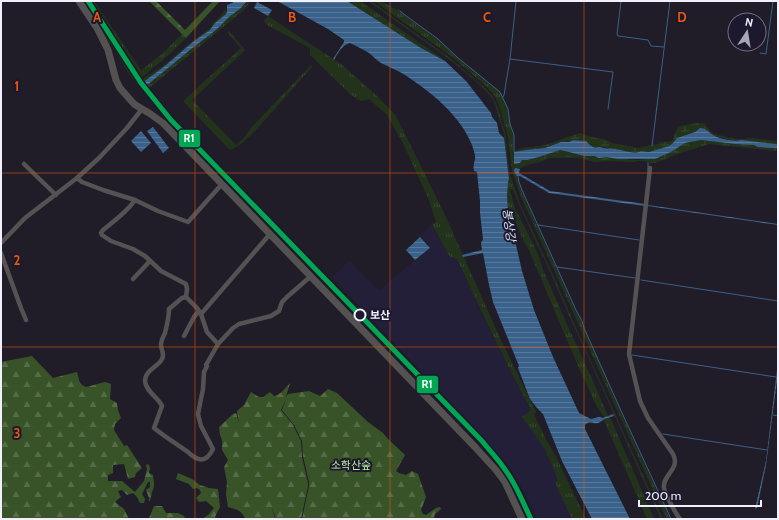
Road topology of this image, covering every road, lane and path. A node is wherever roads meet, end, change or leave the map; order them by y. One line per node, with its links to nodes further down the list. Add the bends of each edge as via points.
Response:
1 (79, 1): 2 (main road, via 108,50 120,88)
2 (142, 109): 5 (street, via 99,158); 6 (main road, via 163,123)
3 (24, 164): 7 (street)
4 (650, 168): 21 (street, via 629,354 640,401 675,459 664,488)
5 (77, 178): 7 (street); 8 (street)
6 (222, 184): 8 (street, via 188,222); 9 (main road)
7 (56, 195): 10 (street, via 25,218)
8 (135, 200): 12 (street, via 101,233 112,241 146,256)
9 (270, 234): 13 (main road); 16 (street)
10 (1, 244)
11 (1, 253): 17 (street)
12 (150, 261): 14 (street); 15 (street, via 161,271 186,284)
13 (310, 276): 19 (street, via 282,302 279,311 271,316 239,324); 20 (main road, via 492,465 505,482)
14 (133, 279)
15 (186, 297): 16 (street); 19 (street, via 169,309 161,343 163,358 148,373 145,382 162,406 154,428 201,460 209,456 213,449 198,414 206,365)
16 (200, 312): 18 (street, via 194,317); 19 (street, via 207,332)
17 (26, 320)
18 (184, 336)
19 (218, 344)
20 (522, 519)
21 (680, 519)

